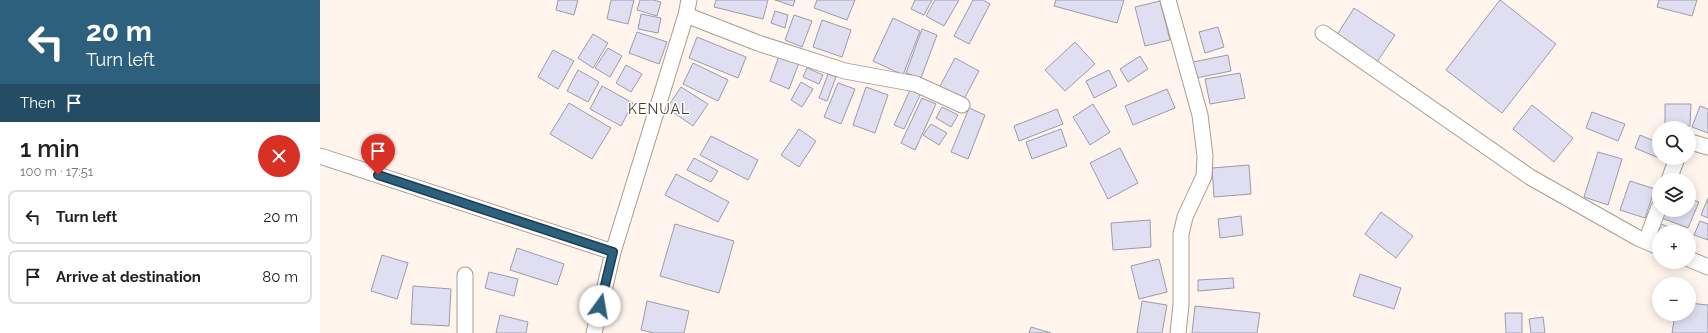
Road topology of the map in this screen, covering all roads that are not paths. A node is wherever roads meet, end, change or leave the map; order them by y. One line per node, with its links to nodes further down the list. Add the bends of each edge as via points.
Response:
1 (689, 0): 3 (street)
2 (1168, 0): 16 (street, via 1200,115 1205,156 1204,176 1185,217 1181,234 1181,305)
3 (686, 15): 5 (street, via 758,43 845,71 916,84); 10 (street)
4 (1323, 33): 9 (street, via 1530,177)
5 (962, 105)
6 (1696, 144): 7 (street)
7 (1708, 147)
8 (320, 156): 10 (street)
9 (1652, 243)
10 (613, 252): 15 (street)
11 (1696, 262): 12 (street)
12 (1708, 267)
13 (465, 275): 14 (street)
14 (465, 333)
15 (594, 333)
16 (1178, 333)

